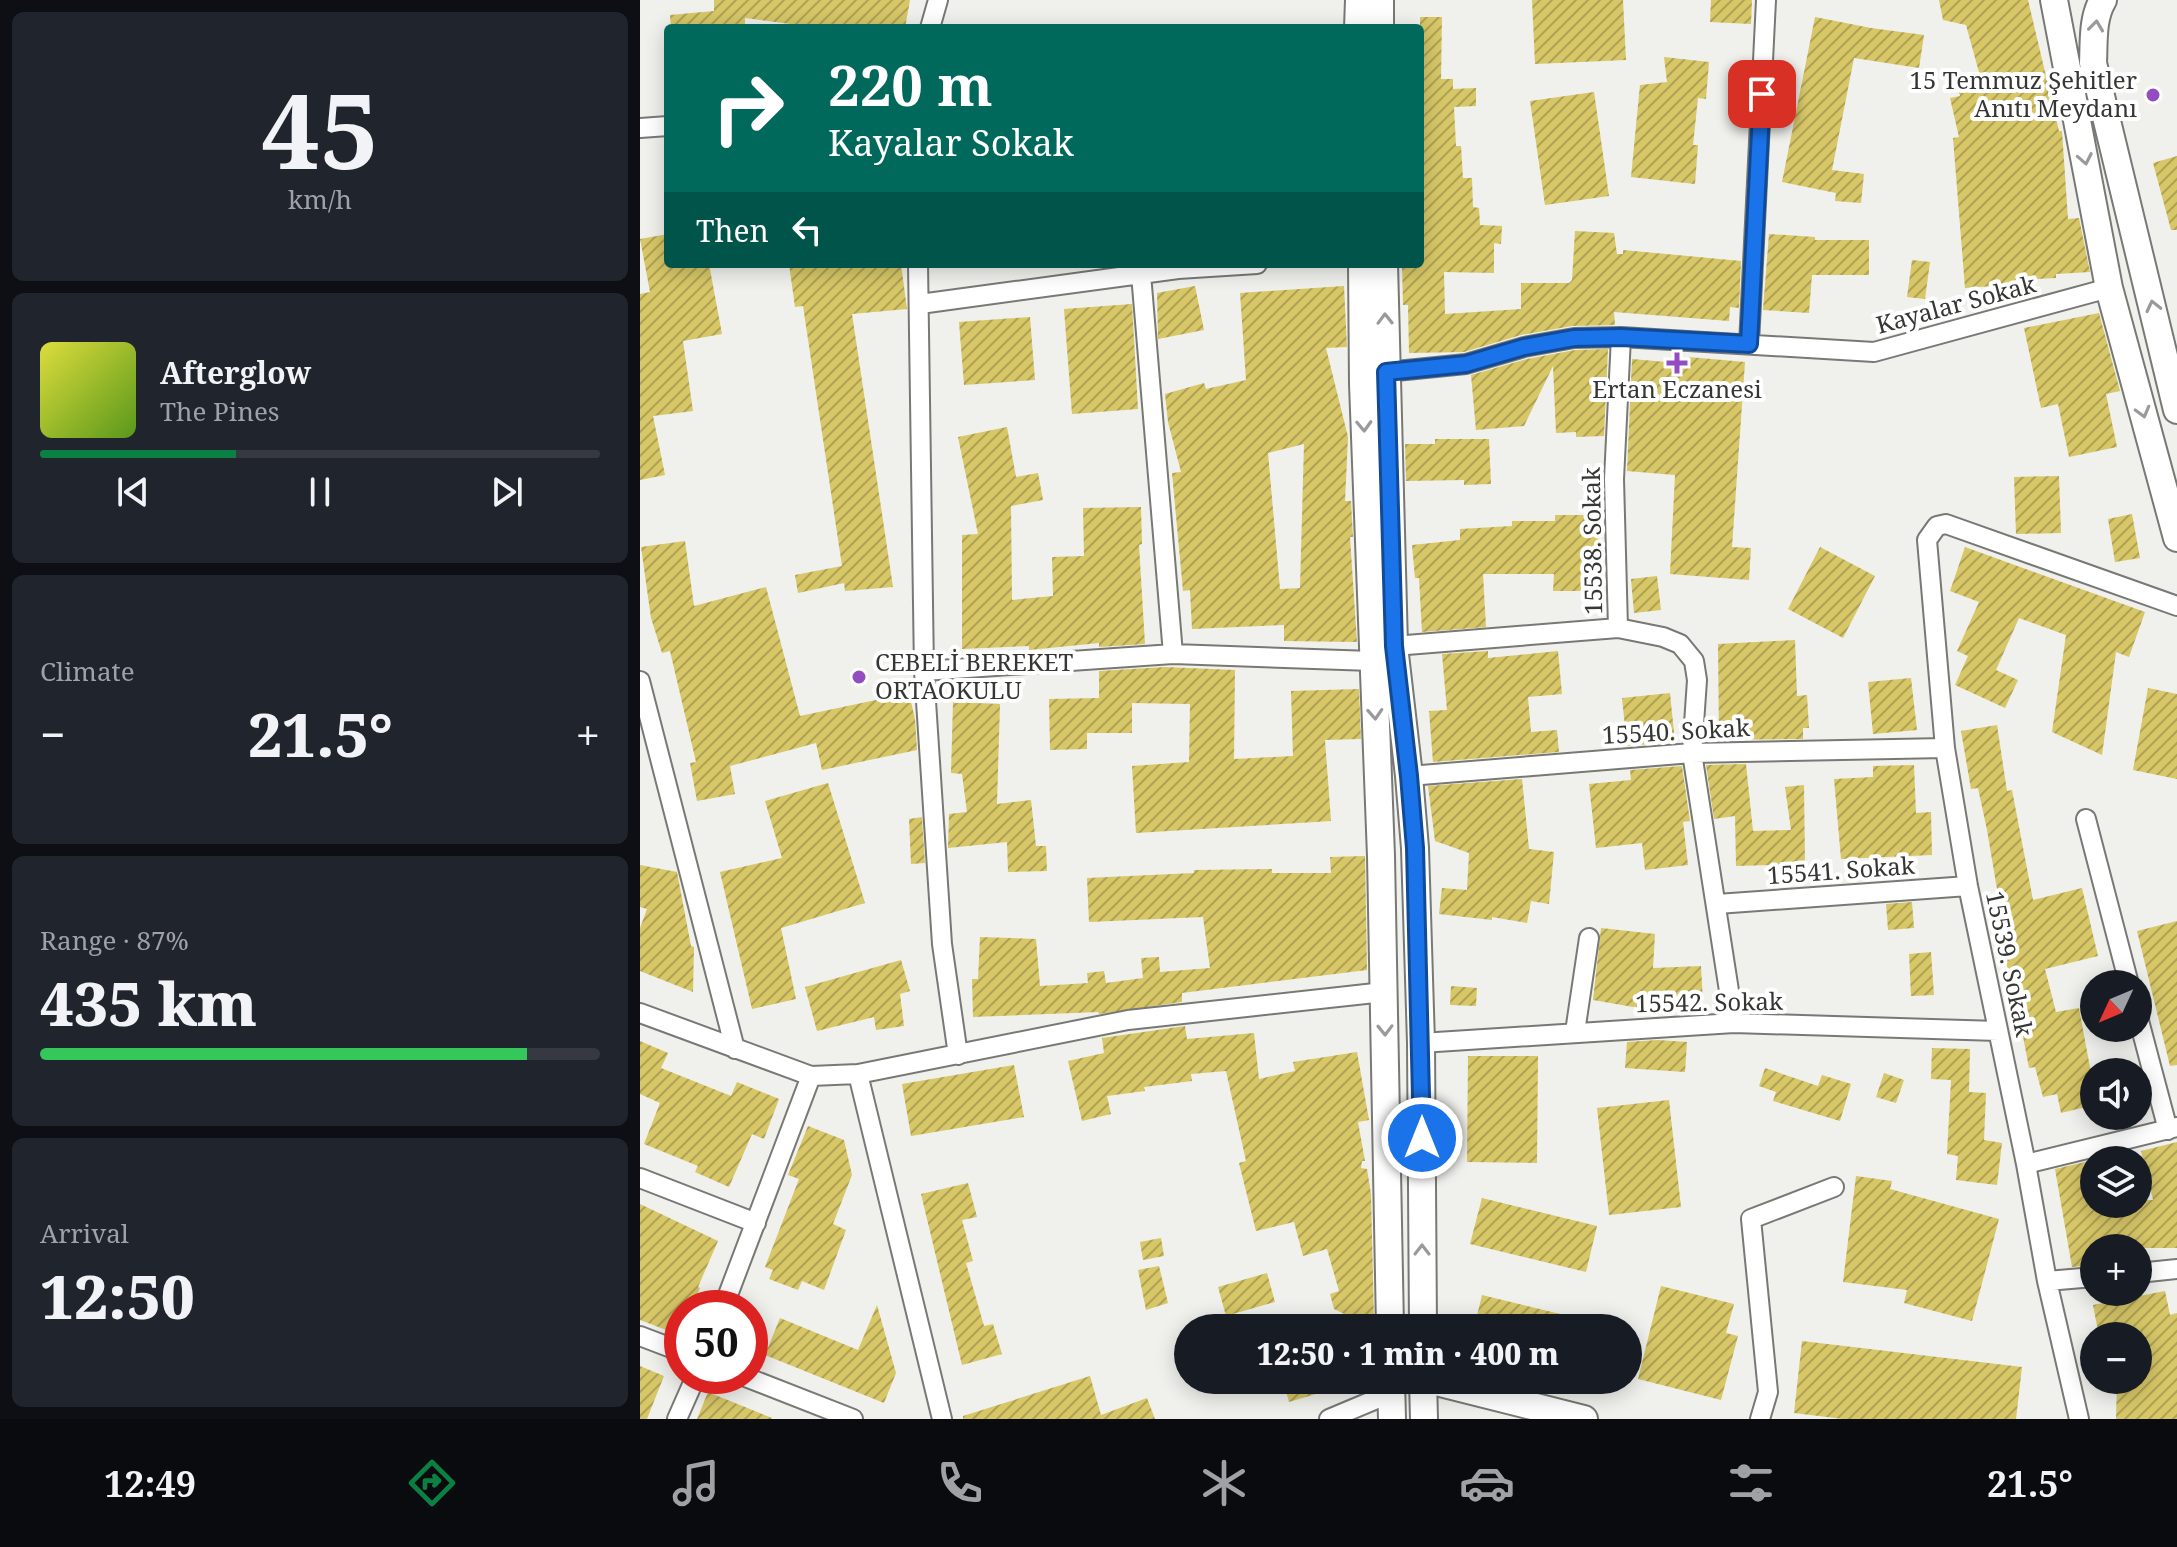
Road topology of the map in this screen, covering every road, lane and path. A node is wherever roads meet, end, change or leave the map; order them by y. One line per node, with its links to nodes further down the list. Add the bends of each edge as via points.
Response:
1 (938, 0): 7 (street)
2 (1359, 0): 8 (main road)
3 (1380, 0): 9 (main road)
4 (1766, 0): 20 (street)
5 (2054, 0): 17 (main road, one-way to 17)
6 (2103, 0): 22 (main road, one-way to 6, via 2093,63 2094,31)
7 (931, 24)
8 (1358, 24)
9 (1380, 24)
10 (664, 126): 11 (street)
11 (640, 128)
12 (918, 268): 18 (street)
13 (1211, 268): 16 (street)
14 (1362, 268): 21 (main road)
15 (1384, 268): 21 (main road, one-way to 15)
16 (1141, 274): 18 (street); 27 (street)
17 (2109, 288): 20 (street, Kayalar Sokak, via 1874,352); 23 (main road, one-way to 23)
18 (920, 304): 29 (street)
19 (1621, 337): 20 (street, Kayalar Sokak); 21 (street, Kayalar Sokak, via 1574,338 1466,364); 25 (street, 15538. Sokak, via 1614,479)
20 (1749, 344)
21 (1374, 378): 26 (main road); 28 (main road, one-way to 28)
22 (2177, 410)
23 (2177, 538)
24 (2177, 606): 31 (street, 15539. Sokak, via 1946,524 1937,526 1927,548)
25 (1618, 628): 26 (street); 32 (street, 15538. Sokak, via 1680,644 1694,661)
26 (1394, 646): 28 (main road); 33 (main road)
27 (1173, 654): 28 (street); 29 (street)
28 (1372, 661): 36 (main road, one-way to 36)
29 (924, 671): 49 (street, via 942,944)
30 (640, 681): 48 (street)
31 (1945, 748): 32 (street, 15540. Sokak); 37 (street, 15539. Sokak)
32 (1692, 753): 33 (street, 15540. Sokak); 38 (street, 15538. Sokak)
33 (1409, 776): 35 (main road)
34 (2086, 819): 40 (street)
35 (1415, 848): 36 (main road); 47 (main road)
36 (1381, 856): 41 (main road)
37 (1968, 886): 38 (street, 15541. Sokak); 44 (street, 15539. Sokak)
38 (1717, 904): 43 (street, 15538. Sokak)
39 (1589, 938): 45 (street)
40 (2125, 970)
41 (1384, 992): 49 (street, via 1128,1020); 62 (main road, one-way to 62)
42 (640, 1013): 48 (street)
43 (1734, 1023): 44 (street, 15542. Sokak); 45 (street, 15542. Sokak)
44 (1998, 1031): 53 (street, 15539. Sokak)
45 (1575, 1032): 47 (street, 15542. Sokak)
46 (2146, 1042): 52 (street)
47 (1421, 1043): 63 (main road, one-way to 47)
48 (735, 1049): 51 (street)
49 (958, 1055): 50 (street)
50 (858, 1074): 51 (street); 73 (street)
51 (811, 1076): 56 (street)
52 (2172, 1128): 53 (street)
53 (2026, 1164): 60 (street, 15539. Sokak)
54 (640, 1178): 56 (street)
55 (1834, 1187): 77 (street, via 1751,1219 1768,1392)
56 (756, 1223): 61 (street)
57 (2177, 1269): 58 (street)
58 (2152, 1272)
59 (2080, 1278): 60 (street)
60 (2047, 1281): 78 (street, 15539. Sokak)
61 (730, 1290)
62 (1390, 1314)
63 (1423, 1314)
64 (640, 1336): 65 (street)
65 (664, 1345)
66 (768, 1386): 72 (street)
67 (688, 1394): 71 (street)
68 (1425, 1394): 75 (main road)
69 (1482, 1394): 76 (main road)
70 (1392, 1397): 74 (street)
71 (677, 1419)
72 (853, 1419)
73 (942, 1419)
74 (1329, 1419)
75 (1424, 1419)
76 (1584, 1419)
77 (1760, 1419)
78 (2079, 1419)

